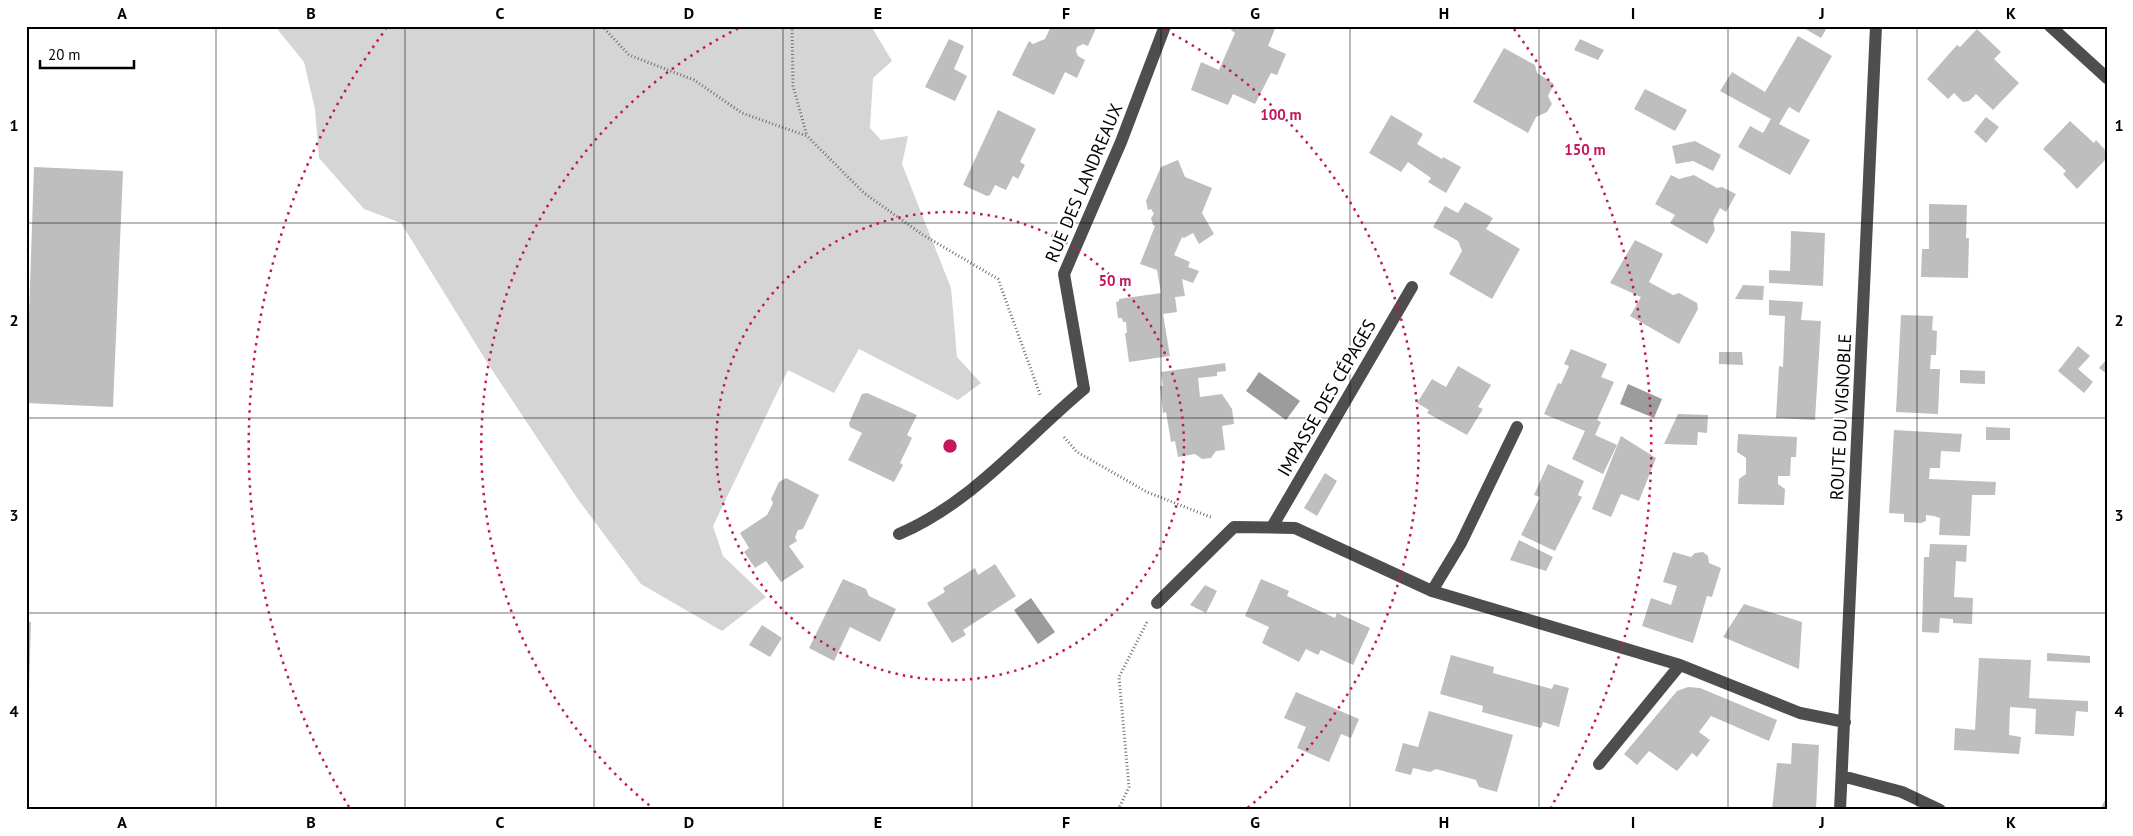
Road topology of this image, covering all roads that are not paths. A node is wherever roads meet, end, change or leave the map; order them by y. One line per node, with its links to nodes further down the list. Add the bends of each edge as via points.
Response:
1 (1166, 26): 8 (street, RUE DES LANDREAUX, via 1121,142 1064,274 1084,389 987,478 921,525)
2 (1876, 26): 12 (street, ROUTE DU VIGNOBLE)
3 (2050, 26): 4 (street)
4 (2107, 78)
5 (1412, 287): 7 (street, IMPASSE DES CÉPAGES)
6 (1517, 427): 9 (street, via 1460,543)
7 (1272, 527): 9 (street, via 1295,528); 10 (street, via 1234,527)
8 (899, 534)
9 (1432, 591): 11 (street)
10 (1157, 603)
11 (1680, 665): 12 (street, via 1800,713); 13 (street)
12 (1845, 722): 14 (street, ROUTE DU VIGNOBLE)
13 (1599, 764)
14 (1842, 776): 15 (street, ROUTE DU VIGNOBLE); 16 (street, via 1902,792)
15 (1840, 810)
16 (1940, 810)

